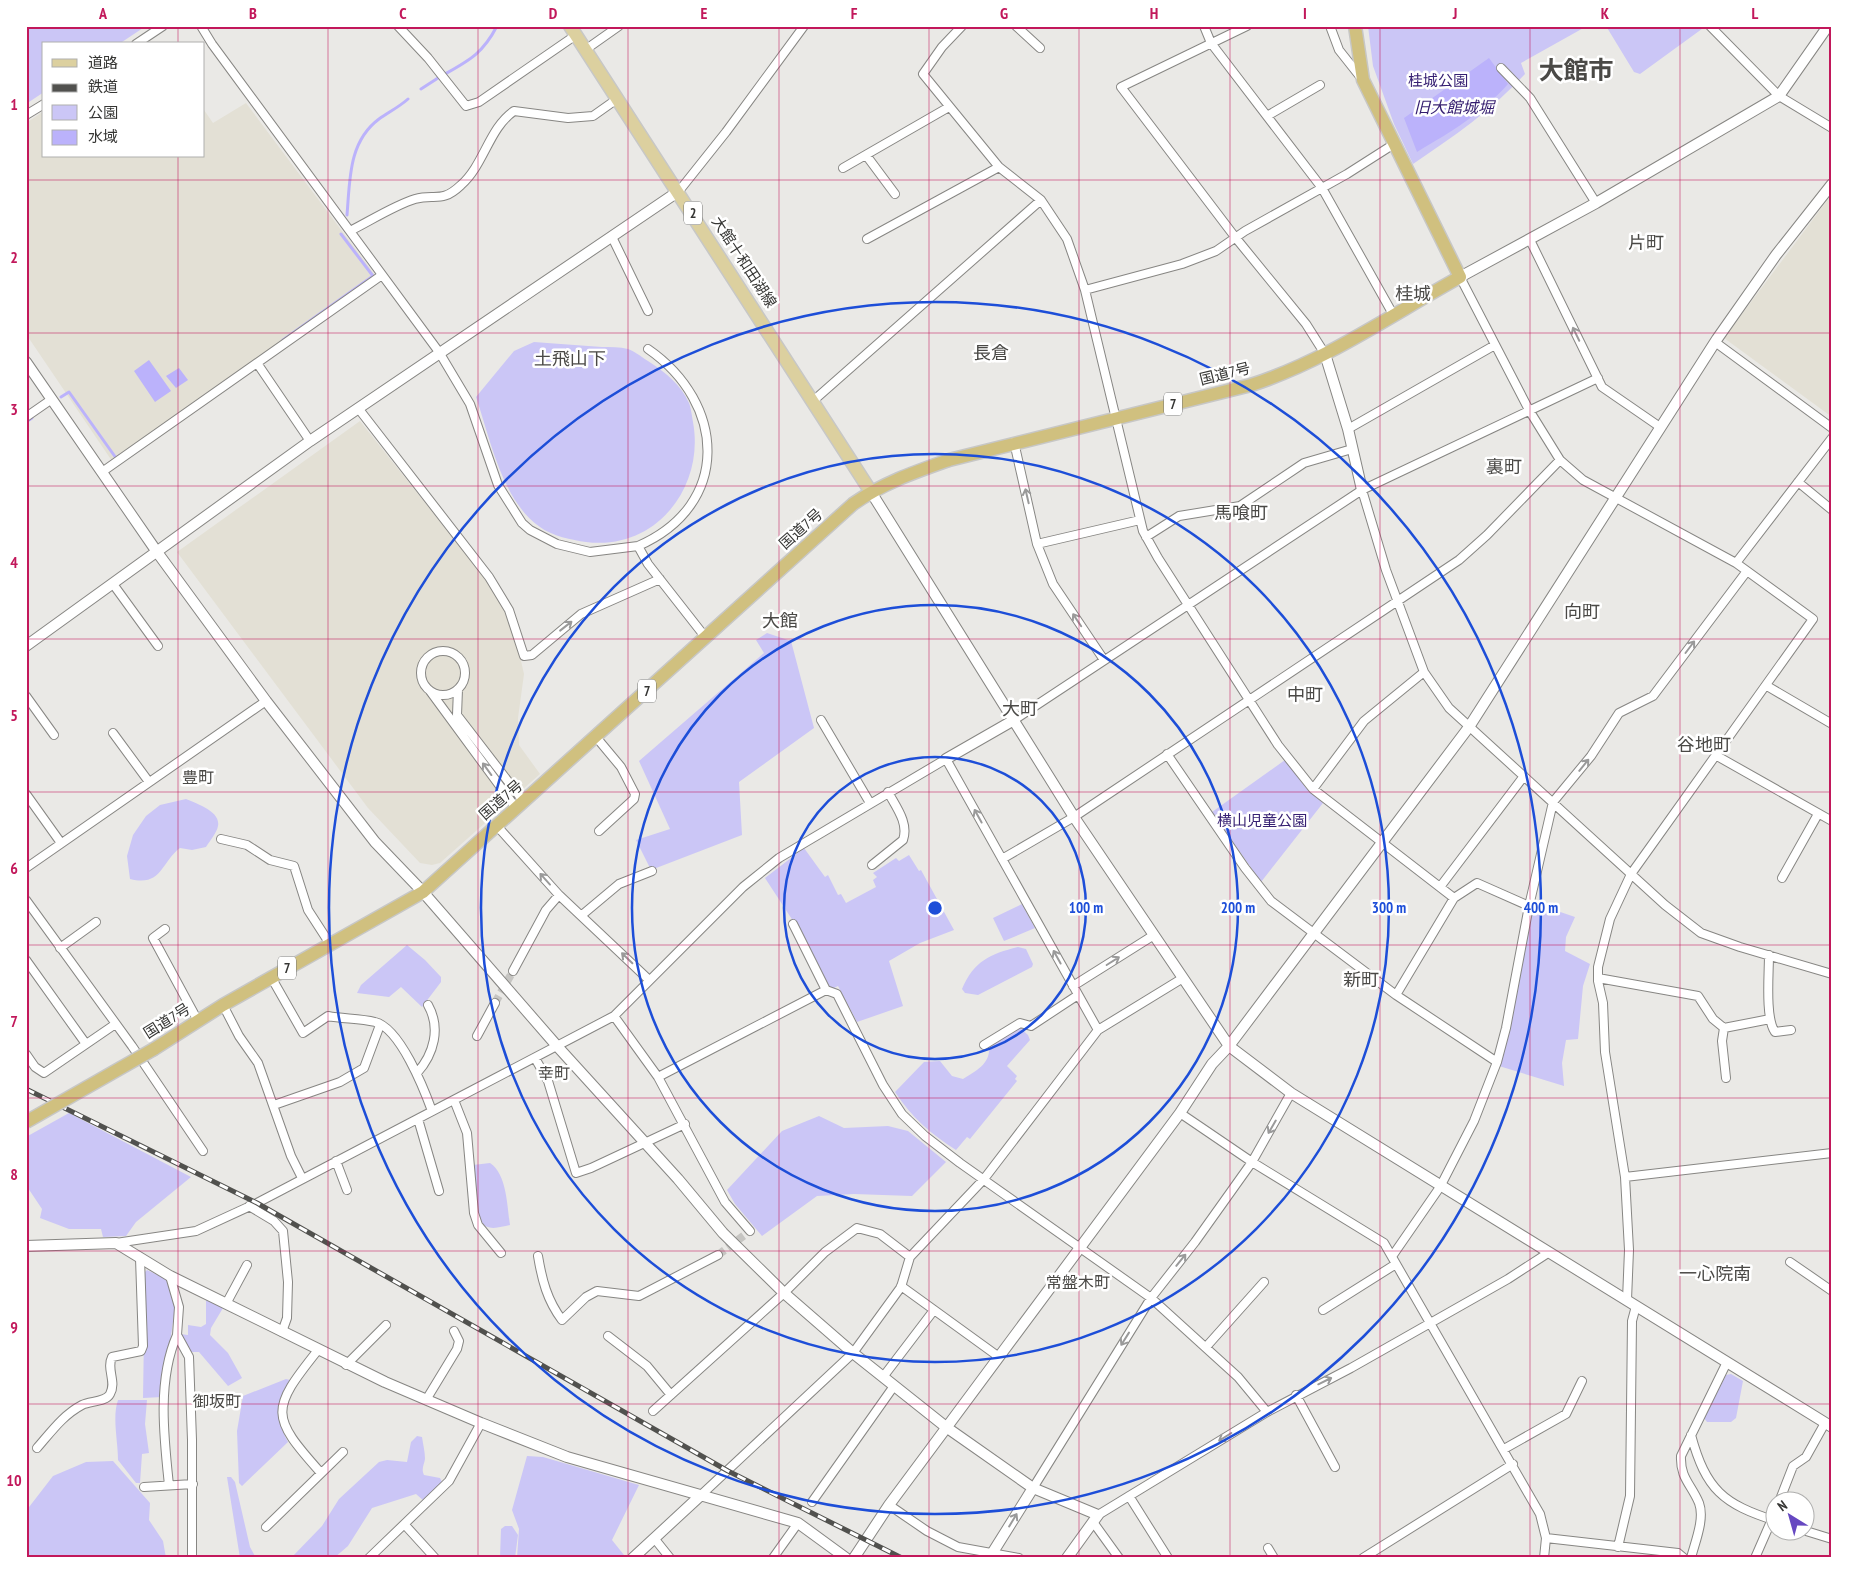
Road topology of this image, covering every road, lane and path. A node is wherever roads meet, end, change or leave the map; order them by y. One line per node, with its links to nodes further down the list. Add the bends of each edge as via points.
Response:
1 (163, 26): 15 (street)
2 (201, 26): 39 (street)
3 (398, 26): 14 (street, via 466,106 479,102)
4 (619, 26): 18 (street)
5 (804, 26): 35 (street)
6 (962, 26): 25 (street, via 923,74)
7 (1016, 26): 17 (street)
8 (1204, 26): 16 (street)
9 (1330, 26): 20 (street, via 1340,50)
10 (1355, 26): 20 (highway)
11 (1710, 26): 22 (street)
12 (1828, 26): 22 (street)
13 (1244, 27): 16 (street)
14 (573, 31): 18 (main road, 大館十和田湖線 / 2)
15 (139, 42)
16 (1211, 42): 27 (street); 41 (street, via 1121,86)
17 (1040, 48)
18 (585, 50): 23 (main road, 大館十和田湖線 / 2)
19 (1501, 68): 38 (street, via 1530,98)
20 (1363, 80): 29 (highway)
21 (1320, 86): 27 (street)
22 (1779, 96): 28 (street); 38 (street)
23 (617, 99): 35 (main road, 大館十和田湖線 / 2); 39 (street, via 592,116 568,118 514,111 505,117 462,185 448,195 416,198)
24 (42, 105): 26 (street)
25 (949, 107): 30 (street); 31 (street)
26 (26, 115)
27 (1267, 116): 34 (street)
28 (1832, 128)
29 (1394, 144): 34 (street); 45 (highway)
30 (866, 155): 32 (street); 36 (street)
31 (999, 167): 37 (street); 42 (street)
32 (843, 168)
33 (1832, 184): 49 (street, via 1776,255)
34 (1322, 188): 41 (street); 48 (street)
35 (679, 191): 40 (street); 58 (main road, 大館十和田湖線 / 2)
36 (895, 194)
37 (1041, 200): 46 (street, via 1067,239); 58 (street)
38 (1596, 204): 43 (street)
39 (350, 231): 44 (street)
40 (612, 237): 47 (street); 52 (street)
41 (1235, 238): 46 (street, via 1216,251 1182,264); 53 (street, via 1306,324)
42 (867, 239)
43 (1530, 240): 45 (street); 56 (street, one-way to 43)
44 (382, 275): 52 (street); 55 (street)
45 (1460, 277): 48 (highway, 国道7号 / 7); 50 (street)
46 (1085, 290): 62 (street)
47 (648, 311)
48 (1394, 316): 53 (highway, 国道7号 / 7)
49 (1715, 342): 63 (street); 64 (street)
50 (1494, 345): 60 (street); 65 (street)
51 (648, 348): 80 (street, via 669,363 692,393 702,416 708,460 703,484 686,512 662,533)
52 (438, 352): 59 (street); 80 (street, via 470,404 498,485 522,523 556,544 590,552)
53 (1324, 354): 62 (highway, 国道7号 / 7, via 1284,374 1251,385); 65 (street)
54 (26, 362): 57 (street)
55 (257, 362): 67 (street); 71 (street)
56 (1598, 378): 60 (street); 63 (street, via 1612,396)
57 (52, 400): 61 (street); 71 (street)
58 (814, 401): 74 (main road, 大館十和田湖線 / 2)
59 (358, 408): 67 (street); 84 (street, one-way to 84, via 489,577 509,610 524,656 532,655 581,614)
60 (1530, 410): 70 (street); 73 (street)
61 (26, 417)
62 (1116, 419): 68 (highway, 国道7号 / 7); 77 (street)
63 (1660, 427): 75 (street)
64 (1832, 428)
65 (1348, 429): 69 (street)
66 (1832, 438): 72 (street)
67 (310, 441): 81 (street)
68 (1014, 442): 74 (highway, 国道7号 / 7, via 906,474); 79 (street, one-way to 68)
69 (1352, 449): 73 (street); 78 (street, via 1304,463 1240,506 1178,516)
70 (1560, 460): 75 (street, via 1583,480); 86 (street, via 1459,560)
71 (102, 472): 81 (street)
72 (1798, 482): 76 (street); 82 (street)
73 (1362, 490): 86 (street, via 1386,570); 87 (street)
74 (871, 492): 88 (highway, 国道7号 / 7, via 853,504); 100 (street)
75 (1617, 499): 82 (street); 102 (street)
76 (1832, 510)
77 (1140, 520): 78 (street); 79 (street)
78 (1146, 537): 87 (street)
79 (1037, 544): 91 (street, one-way to 79, via 1053,584)
80 (638, 546): 84 (street)
81 (157, 552): 85 (street); 98 (street)
82 (1736, 563): 83 (street)
83 (1747, 571): 93 (street, via 1813,618); 114 (street, one-way to 83, via 1591,756 1619,713 1653,696)
84 (660, 579): 88 (street)
85 (113, 584): 89 (street); 90 (street)
86 (1399, 600): 92 (street); 97 (street)
87 (1188, 604): 91 (street); 97 (street)
88 (706, 638): 105 (highway, 国道7号 / 7)
89 (26, 646)
90 (158, 646)
91 (1104, 660): 100 (street)
92 (1424, 672): 102 (street, via 1449,708); 111 (street, via 1364,720)
93 (1767, 686): 101 (street); 107 (street)
94 (458, 689): 95 (street, via 444,695); 95 (street, via 464,668 456,656 442,652 430,656 422,667 422,680); 116 (street, via 457,715)
95 (430, 691): 116 (street, one-way to 95)
96 (26, 696): 104 (street)
97 (1250, 698): 106 (street); 111 (street, via 1278,745)
98 (266, 701): 110 (street); 132 (street, via 375,842)
99 (821, 720): 115 (street)
100 (1014, 720): 108 (street); 118 (street)
101 (1832, 724)
102 (1469, 727): 109 (street); 124 (street)
103 (113, 733): 110 (street)
104 (54, 735)
105 (596, 737): 116 (highway, 国道7号 / 7); 121 (street, via 621,767 636,794)
106 (1167, 754): 118 (street); 141 (street, via 1271,901)
107 (1716, 756): 117 (street); 129 (street)
108 (946, 759): 112 (street); 125 (street, one-way to 108)
109 (1524, 776): 114 (street); 131 (street)
110 (149, 782): 123 (street)
111 (1313, 789): 124 (street)
112 (888, 792): 115 (street); 126 (street, via 900,813 904,840)
113 (26, 794): 123 (street)
114 (1553, 802): 129 (street); 136 (street)
115 (870, 803): 152 (street, via 779,858 743,887)
116 (520, 805): 120 (highway, 国道7号 / 7)
117 (1818, 814): 119 (street); 130 (street)
118 (1074, 817): 125 (street); 142 (street)
119 (1832, 821)
120 (497, 826): 132 (highway, 国道7号 / 7); 133 (street, one-way to 120)
121 (598, 831)
122 (221, 840): 143 (street, via 247,845 270,860 294,866 308,910)
123 (61, 843): 127 (street)
124 (1382, 843): 131 (street); 141 (street)
125 (1002, 859): 153 (street, one-way to 125)
126 (872, 865)
127 (26, 868)
128 (652, 871): 137 (street, via 619,884)
129 (1631, 874): 145 (street, via 1701,933); 151 (street, via 1610,919)
130 (1782, 878)
131 (1440, 887): 134 (street)
132 (423, 892): 143 (highway, 国道7号 / 7); 171 (street)
133 (559, 895): 137 (street); 147 (street, via 546,910)
134 (1454, 898): 136 (street, via 1477,883); 156 (street)
135 (26, 900): 144 (street)
136 (1529, 906): 175 (street)
137 (582, 915): 152 (street, one-way to 137)
138 (96, 922): 144 (street)
139 (793, 924): 154 (street)
140 (165, 929): 162 (street, via 153,938)
141 (1313, 934): 156 (street); 172 (street)
142 (1154, 935): 150 (street); 153 (street, one-way to 142)
143 (330, 944): 149 (highway, 国道7号 / 7)
144 (60, 948): 163 (street)
145 (1769, 955): 148 (street); 161 (street)
146 (26, 960): 169 (street)
147 (513, 971)
148 (1832, 974)
149 (271, 977): 158 (highway, 国道7号 / 7); 164 (street, via 303,1033 328,1016)
150 (1183, 978): 166 (street); 172 (street)
151 (1598, 978): 165 (street, via 1698,996 1713,1019); 193 (street, via 1603,1003 1605,1052)
152 (648, 980): 160 (street)
153 (1073, 986): 155 (street)
154 (826, 990): 177 (street); 194 (street, via 837,994 902,1114 925,1136)
155 (1078, 995): 166 (street); 170 (street, via 1032,1026 1020,1023)
156 (1396, 995): 175 (street)
157 (496, 1003): 168 (street)
158 (224, 1005): 162 (highway, 国道7号 / 7); 181 (street, via 238,1036 258,1063)
159 (428, 1005): 176 (street, via 435,1017 432,1050)
160 (614, 1016): 171 (street); 177 (street)
161 (1770, 1019): 165 (street); 167 (street, via 1775,1032)
162 (198, 1021): 185 (highway, 国道7号 / 7, bridge)
163 (114, 1025): 169 (street); 188 (street, via 132,1046)
164 (380, 1025): 176 (street, via 399,1044); 181 (street, via 364,1068 340,1082)
165 (1724, 1028): 178 (street, via 1722,1041)
166 (1098, 1030): 194 (street)
167 (1791, 1030)
168 (477, 1036)
169 (86, 1044): 173 (street, via 44,1074)
170 (984, 1045)
171 (557, 1046): 174 (street); 187 (street)
172 (1228, 1046): 179 (street); 183 (street, via 1212,1064)
173 (26, 1054)
174 (535, 1058): 180 (street); 187 (street, via 548,1081 576,1173)
175 (1497, 1062): 195 (street, via 1474,1121)
176 (417, 1073): 182 (street)
177 (658, 1077): 186 (street)
178 (1726, 1078)
179 (1291, 1093): 191 (street, one-way to 191); 195 (street)
180 (454, 1100): 182 (street); 203 (street, via 467,1133 474,1214 478,1225)
181 (274, 1105): 192 (street)
182 (432, 1111): 184 (street)
183 (1180, 1113): 191 (street); 202 (street)
184 (418, 1119): 190 (street); 197 (street)
185 (26, 1122)
186 (685, 1124): 187 (street); 199 (street, via 725,1202)
187 (644, 1142): 217 (street, via 723,1232)
188 (203, 1151)
189 (1832, 1153): 193 (street)
190 (336, 1161): 192 (street); 196 (street)
191 (1252, 1162): 206 (street, via 1384,1242); 218 (street, one-way to 191)
192 (302, 1178): 198 (street)
193 (1625, 1178): 219 (street)
194 (984, 1179): 202 (street); 208 (street)
195 (1440, 1187): 204 (street); 206 (street)
196 (347, 1190)
197 (439, 1191)
198 (249, 1206): 200 (street, via 196,1231); 226 (street, via 274,1221 283,1232 288,1282 287,1318)
199 (750, 1231)
200 (116, 1244): 201 (street); 209 (street)
201 (26, 1246)
202 (1080, 1249): 218 (street); 232 (street)
203 (501, 1253)
204 (1548, 1253): 219 (street); 223 (street)
205 (718, 1255): 207 (street, via 639,1296 597,1291 586,1296 562,1320 551,1305)
206 (1393, 1255): 211 (street)
207 (538, 1256)
208 (910, 1257): 215 (street); 217 (street, via 880,1234 857,1228 825,1252)
209 (140, 1258): 213 (street); 247 (street, via 141,1351 112,1357 108,1364 113,1384 111,1394 69,1412)
210 (1790, 1262): 216 (street)
211 (1396, 1264): 222 (street); 223 (street)
212 (248, 1265): 220 (street)
213 (170, 1276): 220 (street); 227 (street, via 179,1307)
214 (1264, 1282): 229 (street)
215 (901, 1286): 221 (street); 231 (street)
216 (1832, 1291)
217 (784, 1293): 231 (street); 238 (street)
218 (1151, 1298): 229 (street); 256 (street, one-way to 256)
219 (1631, 1303): 233 (street); 272 (street, via 1630,1496)
220 (226, 1304): 226 (street)
221 (934, 1310): 232 (street); 235 (street)
222 (1323, 1310)
223 (1430, 1322): 239 (street, one-way to 223, via 1351,1368); 248 (street)
224 (386, 1324): 234 (street)
225 (454, 1330): 240 (street, via 459,1341 456,1349)
226 (282, 1332): 230 (street)
227 (177, 1335): 253 (street, via 190,1357); 254 (street, via 170,1350 162,1417)
228 (608, 1336): 238 (street, via 647,1366)
229 (1206, 1348): 242 (street, via 1238,1377)
230 (318, 1350): 234 (street); 252 (street, via 290,1385 282,1421 293,1442)
231 (853, 1353): 235 (street); 258 (street)
232 (999, 1358): 245 (street)
233 (1727, 1362): 244 (street); 246 (street)
234 (346, 1364): 240 (street)
235 (883, 1377): 237 (street)
236 (1582, 1382): 248 (street, via 1566,1414)
237 (894, 1386): 245 (street); 260 (street)
238 (671, 1395): 241 (street)
239 (1296, 1395): 242 (street); 251 (street)
240 (426, 1400): 243 (street)
241 (653, 1411)
242 (1267, 1412): 259 (street, one-way to 259)
243 (481, 1423): 258 (street, via 567,1456); 265 (street, via 449,1481)
244 (1830, 1426): 257 (street, via 1806,1457 1793,1466)
245 (946, 1427): 256 (street); 261 (street)
246 (1691, 1436): 263 (street, via 1697,1457 1725,1499 1744,1511); 291 (street, via 1681,1456 1681,1470 1700,1505 1700,1523)
247 (36, 1448)
248 (1504, 1449): 250 (street)
249 (344, 1452): 252 (street)
250 (1513, 1464): 270 (street, via 1540,1514); 288 (street)
251 (1335, 1467)
252 (321, 1473): 266 (street)
253 (193, 1484): 254 (street); 275 (street)
254 (170, 1485): 255 (street)
255 (144, 1487)
256 (1033, 1488): 262 (street); 274 (street, one-way to 256)
257 (1783, 1492)
258 (700, 1496): 264 (street); 269 (street)
259 (1129, 1496): 262 (street); 286 (street)
260 (812, 1502)
261 (890, 1504): 274 (street, via 927,1531 958,1547); 282 (street)
262 (1096, 1518): 284 (street); 285 (street)
263 (1766, 1518)
264 (798, 1523): 280 (street); 281 (street)
265 (405, 1524): 276 (street); 277 (street)
266 (266, 1527)
267 (1816, 1534): 271 (street)
268 (1766, 1537): 292 (street)
269 (654, 1538): 278 (street); 279 (street)
270 (1546, 1538): 272 (street); 289 (street)
271 (1832, 1539)
272 (1618, 1547): 290 (street, via 1678,1554)
273 (1268, 1548): 287 (street)
274 (994, 1552): 283 (street)
275 (192, 1558)
276 (369, 1558)
277 (435, 1558)
278 (633, 1558)
279 (670, 1558)
280 (773, 1558)
281 (846, 1558)
282 (854, 1558)
283 (1019, 1558)
284 (1067, 1558)
285 (1119, 1558)
286 (1168, 1558)
287 (1274, 1558)
288 (1363, 1558)
289 (1544, 1558)
290 (1684, 1558)
291 (1691, 1558)
292 (1755, 1558)

